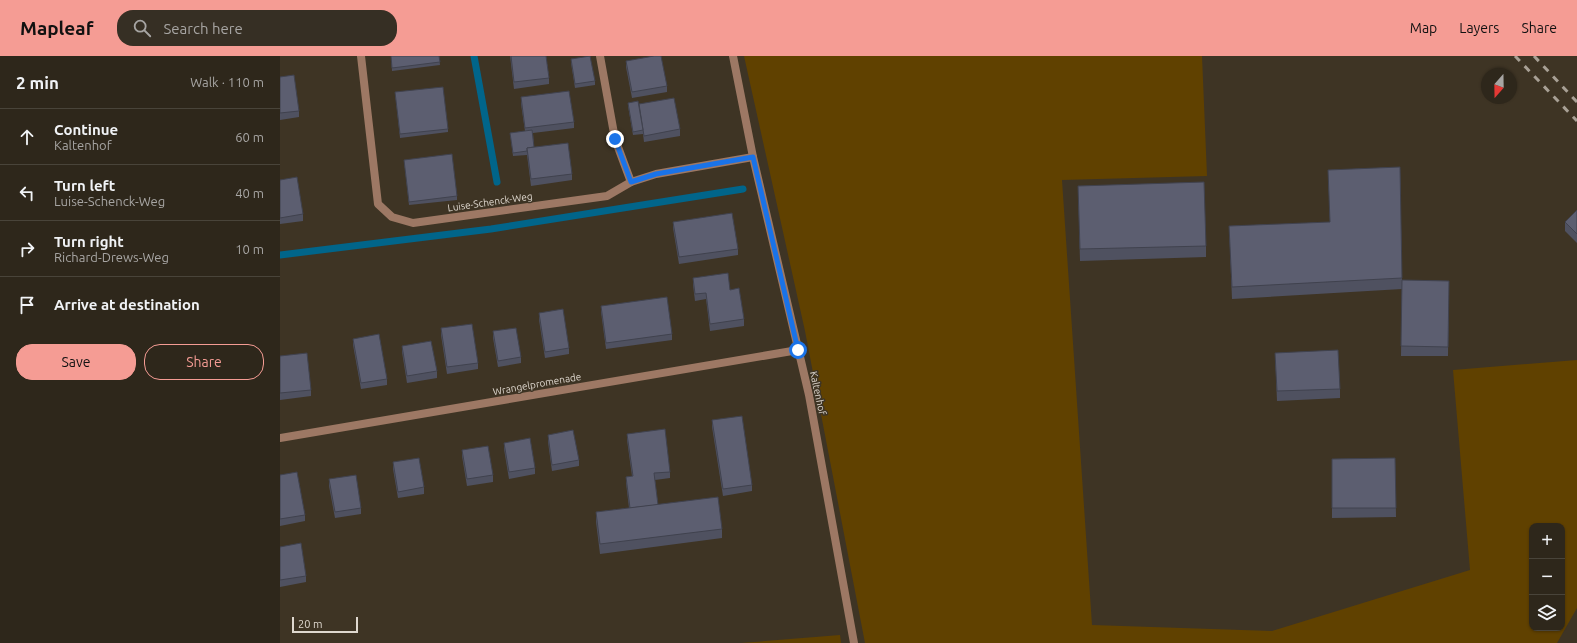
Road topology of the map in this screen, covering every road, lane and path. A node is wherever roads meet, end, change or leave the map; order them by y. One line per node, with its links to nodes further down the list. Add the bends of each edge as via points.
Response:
1 (361, 56): 5 (street, Luise-Schenck-Weg, via 378,204 392,217 413,223 607,196)
2 (600, 56): 5 (street, via 615,139)
3 (733, 56): 4 (street, Kaltenhof)
4 (753, 157): 5 (street, Luise-Schenck-Weg, via 656,174); 6 (street, Kaltenhof)
5 (631, 182)
6 (798, 350): 7 (street, Wrangelpromenade); 8 (street, Kaltenhof, via 810,395)
7 (280, 438)
8 (854, 643)

